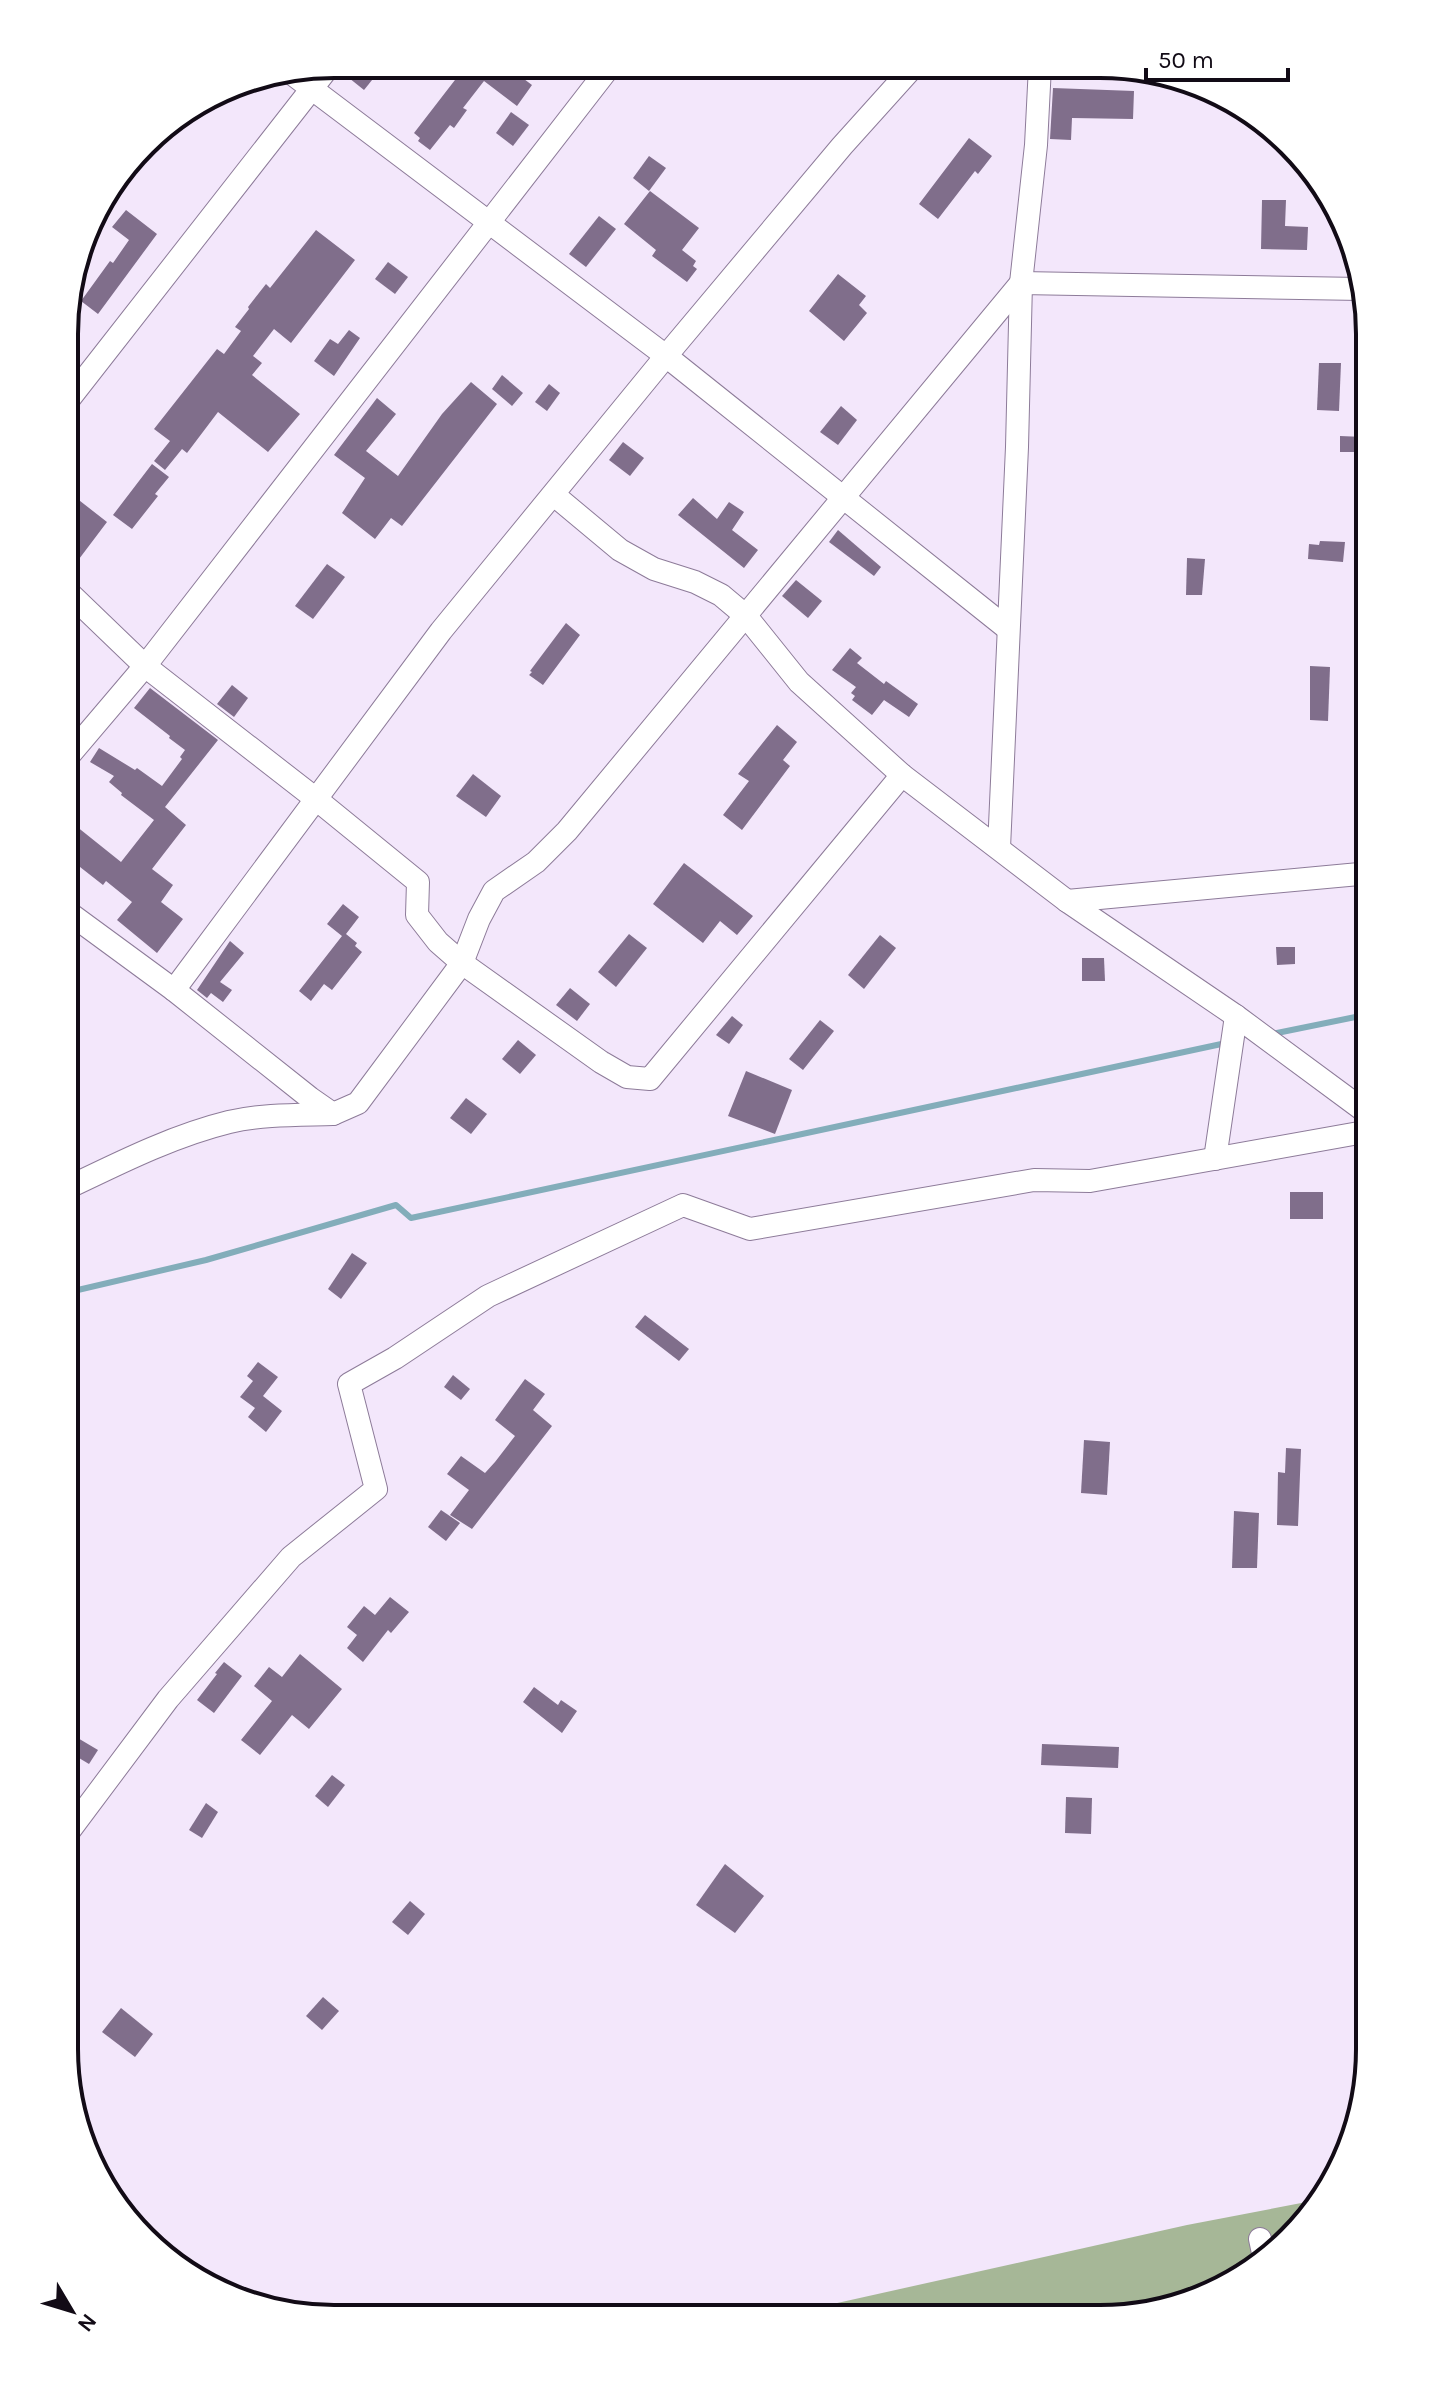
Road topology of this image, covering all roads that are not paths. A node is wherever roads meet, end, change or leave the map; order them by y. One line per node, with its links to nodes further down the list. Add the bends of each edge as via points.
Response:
1 (601, 78): 7 (street)
2 (903, 78): 10 (street)
3 (1039, 78): 8 (street)
4 (320, 79): 6 (street)
5 (300, 80): 6 (street)
6 (312, 90): 7 (street); 11 (street)
7 (489, 224): 10 (street); 17 (street)
8 (1021, 283): 9 (street); 13 (street); 16 (street)
9 (1352, 289)
10 (666, 356): 12 (street); 13 (street)
11 (78, 388)
12 (554, 495): 15 (street, via 620,550 721,595); 20 (street, via 441,631)
13 (843, 497): 15 (street); 16 (street)
14 (78, 602): 17 (street)
15 (746, 616): 19 (street, via 799,682); 25 (street, via 567,831 536,862 494,891)
16 (1008, 629): 21 (street)
17 (145, 666): 18 (street); 20 (street)
18 (78, 745)
19 (902, 775): 21 (street); 25 (street, via 650,1079 627,1077 601,1062)
20 (316, 799): 25 (street, via 418,882 417,915); 26 (street)
21 (999, 848): 23 (street)
22 (1356, 874): 23 (street)
23 (1067, 901): 27 (street)
24 (78, 920): 26 (street)
25 (462, 963): 29 (street, via 358,1103)
26 (174, 990): 29 (street)
27 (1236, 1016): 28 (street); 31 (street)
28 (1356, 1104)
29 (333, 1114): 32 (street, via 229,1122)
30 (1356, 1134): 31 (street)
31 (1215, 1159): 33 (street, via 1090,1181 1034,1180 750,1229 683,1205 488,1296 349,1384 376,1489 291,1557 168,1699)
32 (78, 1183)
33 (78, 1819)

